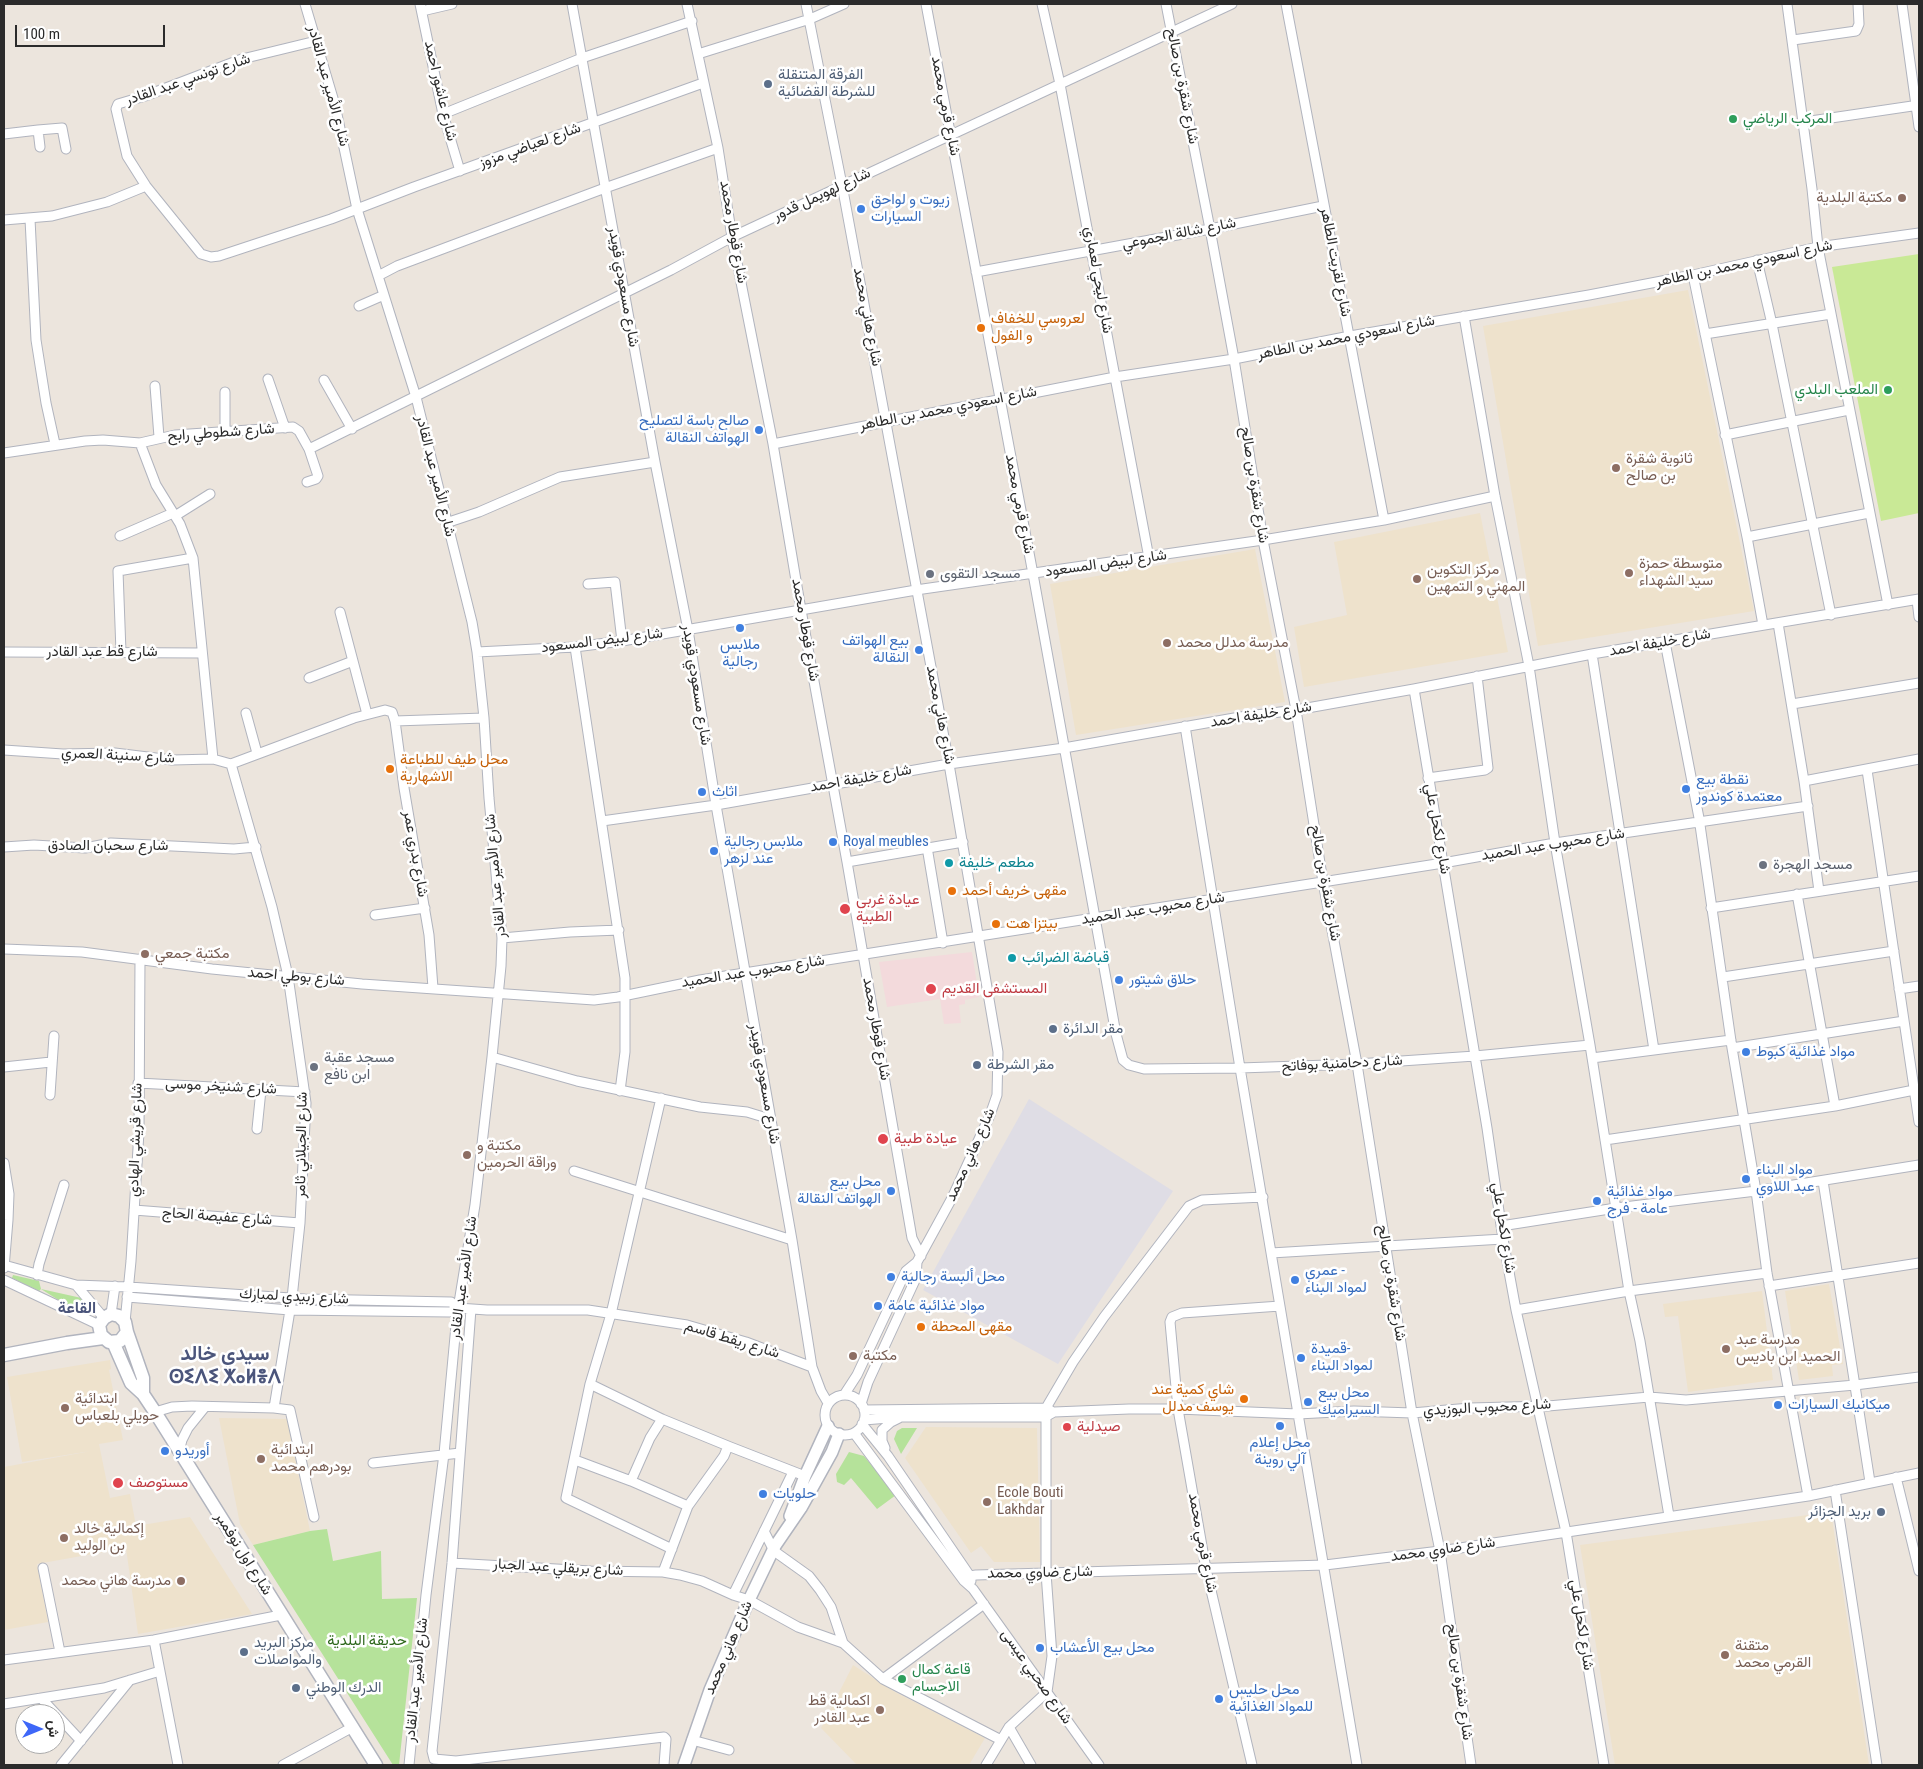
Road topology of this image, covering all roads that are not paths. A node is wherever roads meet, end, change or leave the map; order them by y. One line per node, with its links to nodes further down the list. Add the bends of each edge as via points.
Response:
1 (305, 4): 20 (street, شارع الأمير عبد القادر)
2 (452, 4): 15 (street)
3 (572, 4): 22 (street, شارع مسعودي قويدر)
4 (688, 4): 17 (street, شارع قوطار محمد)
5 (806, 4): 16 (street, شارع هاني محمد)
6 (844, 4): 16 (street)
7 (926, 4): 32 (street, شارع قرمي محمد)
8 (1042, 4): 24 (street, شارع ليحي لعماري)
9 (1166, 4): 18 (street, شارع شقرة بن صالح)
10 (1232, 4): 18 (street, شارع لهويمل قدور)
11 (1286, 4): 40 (street, شارع لقريت الطاهر)
12 (1787, 4): 19 (street)
13 (1858, 4): 19 (street, via 1856,31)
14 (1902, 4): 25 (street)
15 (421, 7): 26 (street, شارع عاشور احمد)
16 (810, 18): 21 (street); 37 (street, شارع هاني محمد)
17 (692, 21): 21 (street, شارع قوطار محمد); 22 (street)
18 (1172, 32): 24 (street, شارع لهويمل قدور); 44 (street, شارع شقرة بن صالح)
19 (1793, 40): 27 (street)
20 (316, 41): 38 (street, شارع تونسي عبد القادر, via 242,59 118,104 116,108 127,156); 41 (street, شارع الأمير عبد القادر, via 335,105)
21 (698, 54): 23 (street, شارع قوطار محمد)
22 (582, 58): 26 (street); 28 (street, شارع مسعودي قويدر)
23 (704, 82): 28 (street, شارع لعياضي مزوز); 34 (street, شارع قوطار محمد)
24 (1060, 84): 32 (street, شارع لهويمل قدور); 48 (street, شارع ليحي لعماري)
25 (1918, 105): 27 (street); 29 (street)
26 (443, 114): 36 (street, شارع عاشور احمد)
27 (1804, 122): 47 (street)
28 (594, 123): 36 (street, شارع لعياضي مزوز); 39 (street, شارع مسعودي قويدر)
29 (1919, 128)
30 (38, 130): 31 (street); 33 (street); 35 (street, via 62,128)
31 (4, 134)
32 (951, 136): 37 (street, شارع لهويمل قدور); 50 (street, شارع قرمي محمد)
33 (40, 147)
34 (718, 148): 39 (street); 46 (street, شارع قوطار محمد)
35 (66, 149)
36 (460, 171): 41 (street, شارع لعياضي مزوز)
37 (842, 185): 46 (street, شارع لهويمل قدور); 70 (street, شارع هاني محمد)
38 (146, 186): 41 (street, شارع لعياضي مزوز, via 201,254 211,257); 42 (street, via 107,202 52,216)
39 (605, 188): 52 (street); 54 (street, شارع مسعودي قويدر)
40 (1323, 206): 44 (street, شارع شالة الجموعي); 60 (street, شارع لقريت الطاهر)
41 (357, 209): 52 (street, شارع الأمير عبد القادر)
42 (30, 218): 43 (street); 78 (street, via 36,340)
43 (4, 220)
44 (1210, 229): 48 (street, شارع شالة الجموعي); 61 (street, شارع شقرة بن صالح)
45 (1919, 233): 47 (street, شارع اسعودي محمد بن الطاهر)
46 (732, 237): 54 (street, شارع لهويمل قدور); 79 (street, شارع قوطار محمد)
47 (1818, 247): 49 (street, شارع اسعودي محمد بن الطاهر); 56 (street)
48 (1092, 250): 50 (street, شارع شالة الجموعي); 62 (street, شارع ليحي لعماري)
49 (1757, 260): 51 (street, شارع اسعودي محمد بن الطاهر); 58 (street)
50 (976, 272): 68 (street, شارع قرمي محمد)
51 (1693, 275): 57 (street, شارع اسعودي محمد بن الطاهر); 59 (street)
52 (378, 276): 53 (street, شارع الأمير عبد القادر)
53 (384, 294): 55 (street); 67 (street, شارع الأمير عبد القادر)
54 (624, 294): 67 (street, شارع لهويمل قدور); 82 (street, شارع مسعودي قويدر)
55 (359, 306)
56 (1831, 314): 58 (street); 69 (street)
57 (1464, 316): 60 (street, شارع اسعودي محمد بن الطاهر); 85 (street)
58 (1772, 324): 59 (street); 71 (street)
59 (1705, 334): 75 (street)
60 (1350, 336): 61 (street, شارع اسعودي محمد بن الطاهر); 88 (street, شارع لقريت الطاهر)
61 (1234, 359): 62 (street, شارع اسعودي محمد بن الطاهر); 93 (street, شارع شقرة بن صالح)
62 (1115, 377): 68 (street, شارع اسعودي محمد بن الطاهر); 95 (street, شارع ليحي لعماري)
63 (268, 379): 72 (street)
64 (324, 380): 73 (street)
65 (155, 386): 76 (street)
66 (225, 392): 74 (street)
67 (416, 397): 73 (street); 89 (street, شارع الأمير عبد القادر)
68 (999, 400): 70 (street, شارع اسعودي محمد بن الطاهر); 96 (street, شارع قرمي محمد)
69 (1849, 410): 71 (street); 86 (street)
70 (886, 422): 79 (street, شارع اسعودي محمد بن الطاهر); 98 (street, شارع هاني محمد)
71 (1792, 422): 75 (street); 90 (street)
72 (286, 428): 74 (street, شارع شطوطي رابح); 80 (street, شارع شطوطي رابح, via 295,428)
73 (352, 429): 80 (street)
74 (225, 430): 76 (street, شارع شطوطي رابح)
75 (1725, 435): 92 (street)
76 (159, 437): 77 (street, شارع شطوطي رابح)
77 (140, 443): 78 (street, شارع شطوطي رابح, via 103,440); 87 (street, via 156,485)
78 (55, 444): 81 (street, شارع شطوطي رابح)
79 (774, 444): 101 (street, شارع قوطار محمد)
80 (310, 449): 83 (street, via 318,476)
81 (4, 453)
82 (655, 462): 89 (street, via 560,477); 107 (street, شارع مسعودي قويدر)
83 (307, 482)
84 (210, 494): 87 (street)
85 (1496, 496): 88 (street, شارع لبيض المسعود); 117 (street)
86 (1869, 514): 90 (street); 100 (street)
87 (174, 515): 91 (street); 94 (street)
88 (1384, 520): 93 (street, شارع لبيض المسعود)
89 (446, 523): 114 (street, شارع الأمير عبد القادر)
90 (1813, 524): 92 (street); 103 (street)
91 (120, 536)
92 (1747, 537): 106 (street)
93 (1263, 540): 95 (street, شارع لبيض المسعود); 123 (street, شارع شقرة بن صالح)
94 (193, 558): 112 (street, via 118,571); 113 (street)
95 (1149, 558): 96 (street, شارع لبيض المسعود)
96 (1033, 574): 98 (street, شارع لبيض المسعود); 129 (street, شارع قرمي محمد)
97 (588, 584): 108 (street, via 615,582)
98 (916, 590): 101 (street, شارع لبيض المسعود); 135 (street, شارع هاني محمد)
99 (1918, 600): 100 (street, شارع خليفة احمد); 104 (street)
100 (1888, 605): 103 (street, شارع خليفة احمد)
101 (801, 610): 107 (street, شارع لبيض المسعود); 139 (street, شارع قوطار محمد)
102 (340, 612): 116 (street)
103 (1831, 615): 105 (street, شارع خليفة احمد)
104 (1919, 617)
105 (1778, 622): 106 (street, شارع خليفة احمد); 122 (street)
106 (1762, 625): 109 (street, شارع خليفة احمد)
107 (688, 630): 108 (street, شارع لبيض المسعود); 140 (street, شارع مسعودي قويدر)
108 (622, 641): 110 (street, شارع لبيض المسعود)
109 (1665, 642): 115 (street, شارع خليفة احمد); 143 (street)
110 (575, 647): 114 (street, شارع لبيض المسعود); 142 (street)
111 (4, 652): 112 (street, شارع قط عبد القادر)
112 (121, 652): 113 (street, شارع قط عبد القادر)
113 (201, 652): 132 (street)
114 (477, 652): 126 (street, شارع الأمير عبد القادر)
115 (1592, 654): 117 (street, شارع خليفة احمد); 144 (street)
116 (353, 661): 119 (street); 125 (street)
117 (1529, 666): 118 (street, شارع خليفة احمد); 146 (street)
118 (1477, 676): 121 (street, شارع خليفة احمد); 137 (street, via 1488,768)
119 (309, 678)
120 (1919, 684): 122 (street)
121 (1414, 689): 123 (street, شارع خليفة احمد); 137 (street, شارع لكحل علي)
122 (1792, 704): 138 (street)
123 (1296, 710): 128 (street, شارع خليفة احمد); 154 (street, شارع شقرة بن صالح)
124 (246, 713): 131 (street)
125 (368, 714): 127 (street, via 389,710); 131 (street)
126 (484, 718): 127 (street); 164 (street, شارع الأمير عبد القادر)
127 (395, 721): 158 (street, شارع بدري عمر)
128 (1185, 726): 129 (street, شارع خليفة احمد); 157 (street)
129 (1064, 748): 135 (street, شارع خليفة احمد); 161 (street, شارع قرمي محمد)
130 (4, 750): 132 (street, شارع سنينة العمري, via 114,753 172,760)
131 (257, 753): 134 (street)
132 (213, 759): 134 (street, شارع سنينة العمري)
133 (1919, 759): 136 (street)
134 (231, 764): 148 (street, شارع الجيلاني ثامر)
135 (949, 764): 139 (street, شارع خليفة احمد); 145 (street, شارع هاني محمد)
136 (1867, 770): 138 (street); 153 (street)
137 (1428, 778): 151 (street, شارع لكحل علي)
138 (1804, 781): 141 (street)
139 (833, 784): 140 (street, شارع خليفة احمد); 150 (street, شارع قوطار محمد)
140 (716, 805): 142 (street, شارع خليفة احمد); 171 (street, شارع مسعودي قويدر)
141 (1808, 806): 143 (street, شارع محبوب عبد الحميد); 155 (street)
142 (602, 821): 162 (street)
143 (1699, 822): 144 (street, شارع محبوب عبد الحميد); 159 (street)
144 (1622, 834): 146 (street, شارع محبوب عبد الحميد); 185 (street)
145 (963, 842): 149 (street); 163 (street, شارع هاني محمد)
146 (1555, 843): 151 (street, شارع محبوب عبد الحميد); 184 (street)
147 (4, 847): 148 (street, شارع سحبان الصادق, via 85,848 111,843 234,849)
148 (256, 847): 172 (street, شارع الجيلاني ثامر)
149 (927, 847): 150 (street); 165 (street)
150 (847, 862): 168 (street, شارع قوطار محمد)
151 (1443, 863): 154 (street, شارع محبوب عبد الحميد); 186 (street, شارع لكحل علي)
152 (1919, 876): 153 (street)
153 (1884, 881): 155 (street); 167 (street)
154 (1323, 882): 157 (street, شارع محبوب عبد الحميد); 190 (street, شارع شقرة بن صالح)
155 (1819, 891): 156 (street)
156 (1797, 894): 159 (street); 170 (street)
157 (1214, 899): 161 (street, شارع محبوب عبد الحميد); 192 (street)
158 (425, 908): 160 (street); 175 (street, شارع بدري عمر)
159 (1711, 908): 173 (street)
160 (375, 915)
161 (1096, 919): 163 (street, شارع محبوب عبد الحميد); 180 (street, شارع قرمي محمد)
162 (619, 930): 164 (street); 178 (street)
163 (979, 937): 165 (street, شارع محبوب عبد الحميد); 222 (street, شارع هاني محمد, via 997,1043 997,1095 982,1136)
164 (502, 938): 177 (street, شارع الأمير عبد القادر)
165 (943, 942): 168 (street, شارع محبوب عبد الحميد)
166 (4, 949): 169 (street, شارع بوطي احمد, via 82,952)
167 (1894, 951): 170 (street); 176 (street)
168 (863, 954): 171 (street, شارع محبوب عبد الحميد); 222 (street, شارع قوطار محمد, via 912,1238)
169 (140, 959): 172 (street, شارع بوطي احمد); 193 (street, شارع قريشي الهادي)
170 (1809, 964): 173 (street); 181 (street)
171 (745, 974): 178 (street, شارع محبوب عبد الحميد); 201 (street, شارع مسعودي قويدر)
172 (288, 976): 175 (street, شارع بوطي احمد); 197 (street, شارع الجيلاني ثامر)
173 (1723, 977): 183 (street)
174 (1919, 986): 176 (street)
175 (433, 988): 177 (street, شارع بوطي احمد)
176 (1900, 989): 179 (street)
177 (498, 993): 178 (street, شارع محبوب عبد الحميد, via 594,1000); 187 (street, شارع الأمير عبد القادر)
178 (626, 995): 196 (street, via 625,1052)
179 (1904, 1021): 181 (street); 194 (street)
180 (1116, 1034): 192 (street, شارع دحامنية بوفاتح, via 1124,1060 1135,1067)
181 (1823, 1034): 183 (street); 200 (street)
182 (54, 1036): 189 (street)
183 (1732, 1044): 185 (street); 202 (street)
184 (1590, 1045): 186 (street, شارع دحامنية بوفاتح); 188 (street)
185 (1654, 1050): 188 (street)
186 (1475, 1056): 190 (street, شارع دحامنية بوفاتح); 217 (street, شارع لكحل علي)
187 (492, 1057): 196 (street); 237 (street, شارع الأمير عبد القادر, via 475,1205)
188 (1592, 1058): 205 (street)
189 (50, 1062): 191 (street); 198 (street)
190 (1356, 1064): 192 (street, شارع دحامنية بوفاتح); 220 (street, شارع شقرة بن صالح)
191 (4, 1067)
192 (1240, 1068): 213 (street)
193 (138, 1082): 195 (street, شارع شنيخر موسى); 215 (street, شارع قريشي الهادي, via 139,1132)
194 (1917, 1089): 200 (street); 203 (street)
195 (261, 1090): 197 (street, شارع شنيخر موسى); 204 (street)
196 (620, 1090): 199 (street)
197 (305, 1092): 216 (street, شارع الجيلاني ثامر)
198 (50, 1095)
199 (661, 1098): 201 (street, via 700,1107 747,1112); 212 (street)
200 (1835, 1106): 202 (street)
201 (770, 1119): 219 (street, شارع مسعودي قويدر)
202 (1744, 1120): 205 (street); 211 (street)
203 (1919, 1122)
204 (257, 1129)
205 (1605, 1140): 214 (street)
206 (4, 1163): 224 (street, via 8,1194)
207 (1919, 1166): 209 (street)
208 (574, 1171): 212 (street)
209 (1823, 1181): 211 (street); 227 (street)
210 (64, 1185): 226 (street)
211 (1756, 1191): 214 (street); 225 (street)
212 (640, 1192): 219 (street); 241 (street)
213 (1263, 1197): 221 (street); 260 (street, via 1202,1200 1189,1206 1073,1362)
214 (1616, 1208): 217 (street); 233 (street)
215 (134, 1210): 216 (street, شارع عفيصة الحاج); 231 (street, شارع قريشي الهادي)
216 (300, 1223): 235 (street, شارع الجيلاني ثامر)
217 (1501, 1226): 218 (street, شارع لكحل علي)
218 (1503, 1239): 220 (street); 240 (street, شارع لكحل علي)
219 (792, 1240): 245 (street, شارع مسعودي قويدر)
220 (1385, 1247): 221 (street); 261 (street, شارع شقرة بن صالح)
221 (1271, 1253): 236 (street)
222 (919, 1259): 251 (street, via 906,1271 857,1375); 256 (street, شارع هاني محمد, via 916,1278 868,1382)
223 (1919, 1263): 227 (street)
224 (4, 1266): 226 (street, شارع زبيدي لمبارك)
225 (1767, 1273): 232 (street); 233 (street)
226 (37, 1275): 229 (street, شارع زبيدي لمبارك)
227 (1838, 1276): 232 (street); 248 (street)
228 (4, 1280): 243 (street)
229 (76, 1285): 230 (street, شارع زبيدي لمبارك); 243 (street)
230 (114, 1286): 231 (street, شارع زبيدي لمبارك); 243 (street)
231 (129, 1286): 234 (street, شارع قريشي الهادي); 235 (street, شارع زبيدي لمبارك)
232 (1769, 1286): 249 (street)
233 (1629, 1290): 240 (street); 252 (street)
234 (127, 1297): 239 (street); 242 (street, شارع قريشي الهادي)
235 (292, 1298): 237 (street, شارع زبيدي لمبارك, via 451,1302); 239 (street, شارع الجيلاني ثامر)
236 (1280, 1306): 258 (street, شارع قرمي محمد, via 1172,1317 1170,1330); 262 (street)
237 (458, 1308): 238 (street, شارع ريقط قاسم); 239 (street, via 450,1312); 272 (street, شارع الأمير عبد القادر)
238 (470, 1309): 241 (street, شارع ريقط قاسم, via 588,1310); 271 (street, شارع الأمير عبد القادر)
239 (290, 1310): 257 (street, شارع الجيلاني ثامر)
240 (1516, 1310): 254 (street, شارع لكحل علي)
241 (611, 1314): 245 (street, شارع ريقط قاسم, via 662,1320 709,1331); 247 (street)
242 (126, 1327): 243 (main road, via 119,1316); 243 (main road, via 123,1338); 250 (main road, via 142,1378)
243 (105, 1328): 244 (main road, via 67,1343); 250 (main road, شارع اول نوفمبر, via 131,1383)
244 (4, 1356)
245 (812, 1367): 253 (street)
246 (1919, 1377): 248 (street, شارع محبوب البوزيدي)
247 (590, 1384): 264 (street); 274 (street)
248 (1855, 1385): 249 (street, شارع محبوب البوزيدي); 281 (street)
249 (1787, 1390): 252 (street, شارع محبوب البوزيدي, via 1686,1400); 283 (street)
250 (142, 1394): 259 (main road, شارع اول نوفمبر)
251 (844, 1395): 253 (street); 256 (street, via 856,1399)
252 (1649, 1396): 254 (street, شارع محبوب البوزيدي); 286 (street)
253 (828, 1403): 266 (street, via 825,1413)
254 (1538, 1406): 261 (street, شارع محبوب البوزيدي); 288 (street, شارع لكحل علي)
255 (205, 1407): 257 (street); 259 (street, via 178,1407); 270 (street, via 188,1428)
256 (862, 1407): 260 (street); 265 (street)
257 (274, 1408): 285 (street, via 291,1411)
258 (1178, 1409): 260 (street, شارع محبوب البوزيدي); 262 (street, شارع محبوب البوزيدي); 296 (street, شارع قرمي محمد)
259 (155, 1412): 270 (main road, شارع اول نوفمبر)
260 (1048, 1412): 263 (street); 299 (street)
261 (1412, 1413): 262 (street, شارع محبوب البوزيدي, via 1354,1411); 292 (street, شارع شقرة بن صالح)
262 (1298, 1414): 294 (street)
263 (901, 1417): 265 (street); 273 (street, شارع صحبي عيسى, via 882,1430)
264 (662, 1419): 269 (street); 280 (street)
265 (863, 1422): 267 (street); 273 (street, شارع صحبي عيسى)
266 (828, 1426): 268 (street); 278 (street, شارع هاني محمد)
267 (854, 1433): 268 (street); 300 (street, شارع صحبي عيسى)
268 (839, 1434): 289 (street, شارع هاني محمد, via 801,1508)
269 (728, 1446): 276 (street); 284 (street)
270 (179, 1452): 304 (main road, شارع اول نوفمبر)
271 (460, 1452): 272 (street); 293 (street, شارع الأمير عبد القادر)
272 (444, 1454): 275 (street); 325 (street, شارع الأمير عبد القادر)
273 (888, 1456): 300 (street, شارع صحبي عيسى)
274 (575, 1460): 280 (street); 290 (street, via 568,1500)
275 (373, 1463)
276 (794, 1472): 278 (street); 287 (street)
277 (1919, 1473): 279 (street, شارع ضاوي محمد)
278 (805, 1476): 289 (street, شارع هاني محمد)
279 (1896, 1476): 281 (street, شارع ضاوي محمد); 297 (street)
280 (631, 1481): 284 (street)
281 (1870, 1482): 282 (street, شارع ضاوي محمد)
282 (1835, 1490): 283 (street, شارع ضاوي محمد); 335 (street)
283 (1808, 1496): 286 (street, شارع ضاوي محمد)
284 (688, 1506): 290 (street)
285 (314, 1516)
286 (1669, 1516): 288 (street, شارع ضاوي محمد)
287 (764, 1531): 291 (street); 301 (street)
288 (1566, 1532): 292 (street, شارع ضاوي محمد); 334 (street, شارع لكحل علي)
289 (783, 1534): 291 (street, شارع هاني محمد)
290 (672, 1549): 298 (street)
291 (774, 1550): 302 (street, شارع هاني محمد); 306 (street, via 809,1576 820,1590 831,1607)
292 (1440, 1551): 294 (street, شارع ضاوي محمد); 333 (street, شارع شقرة بن صالح)
293 (452, 1563): 298 (street, شارع بريقلي عبد الجبار); 326 (street, شارع الأمير عبد القادر, via 432,1751 434,1759 456,1761 664,1737)
294 (1324, 1565): 296 (street, شارع ضاوي محمد); 332 (street)
295 (43, 1568): 307 (street)
296 (1206, 1569): 299 (street, شارع ضاوي محمد); 331 (street, شارع قرمي محمد)
297 (1919, 1571)
298 (664, 1572): 301 (street, شارع بريقلي عبد الجبار, via 702,1581)
299 (1046, 1573): 300 (street, شارع ضاوي محمد); 312 (street, via 1052,1656)
300 (967, 1578): 303 (street, شارع صحبي عيسى)
301 (734, 1595): 302 (street, شارع بريقلي عبد الجبار)
302 (749, 1600): 306 (street, شارع بريقلي عبد الجبار, via 798,1627); 317 (street, شارع هاني محمد)
303 (984, 1604): 311 (street); 312 (street, شارع صحبي عيسى)
304 (281, 1616): 305 (street); 316 (main road, شارع اول نوفمبر)
305 (154, 1640): 307 (street); 309 (street)
306 (843, 1643): 311 (street)
307 (60, 1652): 308 (street)
308 (4, 1660)
309 (160, 1671): 310 (street); 322 (street)
310 (130, 1680): 313 (street, via 104,1688); 319 (street)
311 (883, 1680): 318 (street)
312 (1047, 1692): 315 (street); 330 (street, شارع صحبي عيسى)
313 (41, 1698): 314 (street); 319 (street)
314 (4, 1704)
315 (1009, 1727): 318 (street); 329 (street)
316 (352, 1728): 323 (street); 324 (main road, شارع اول نوفمبر)
317 (692, 1740): 320 (street); 327 (street, شارع هاني محمد)
318 (1001, 1740): 328 (street)
319 (81, 1741): 321 (street)
320 (729, 1750)
321 (61, 1765)
322 (178, 1765)
323 (283, 1765)
324 (376, 1765)
325 (409, 1765)
326 (664, 1765)
327 (684, 1765)
328 (986, 1765)
329 (1031, 1765)
330 (1099, 1765)
331 (1252, 1765)
332 (1357, 1765)
333 (1471, 1765)
334 (1604, 1765)
335 (1877, 1765)

